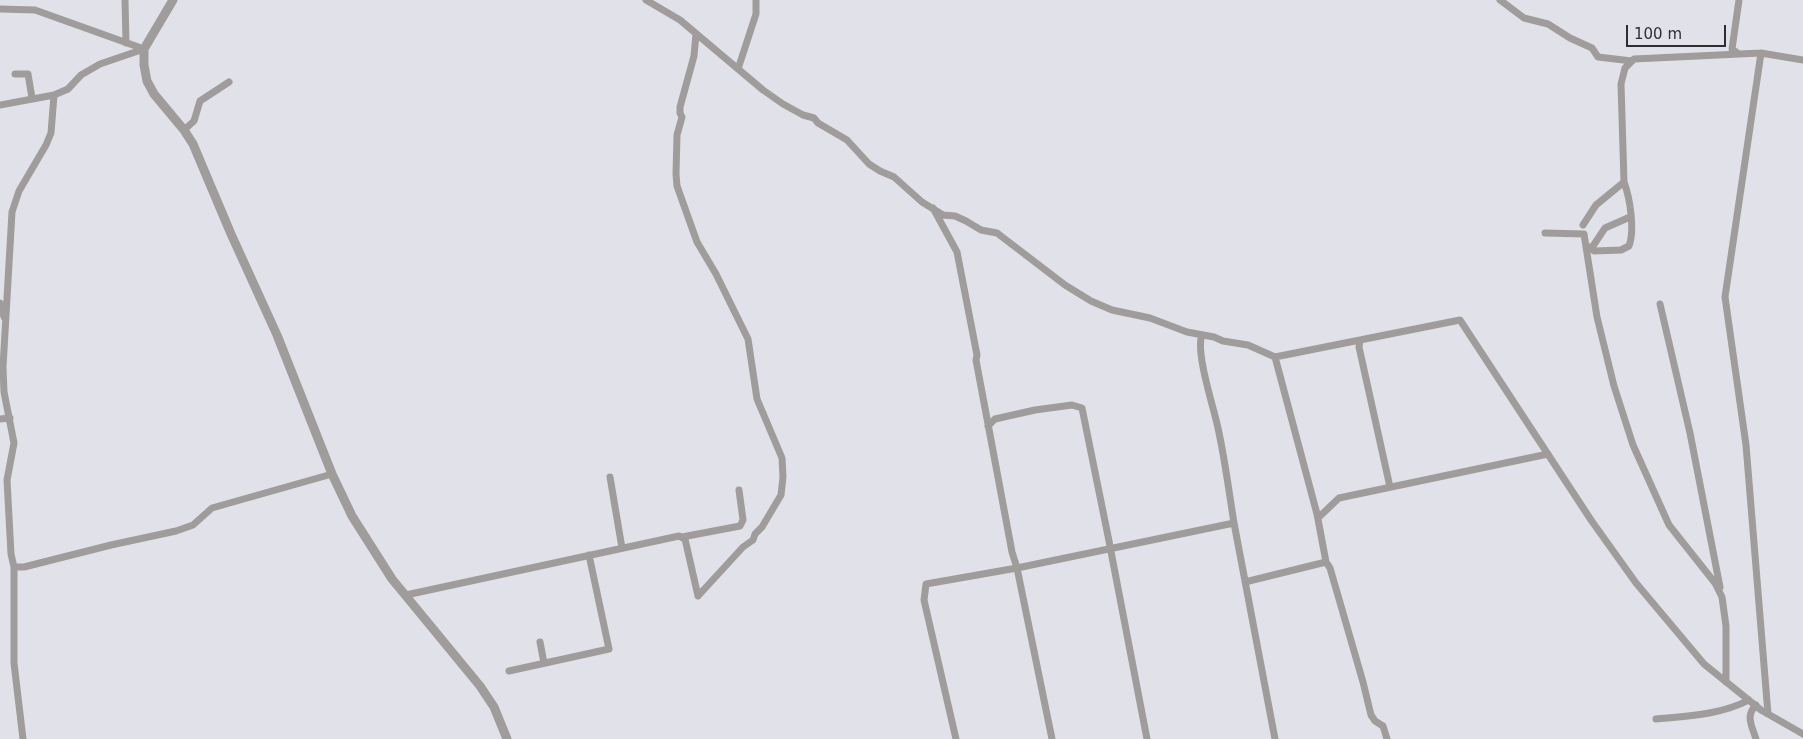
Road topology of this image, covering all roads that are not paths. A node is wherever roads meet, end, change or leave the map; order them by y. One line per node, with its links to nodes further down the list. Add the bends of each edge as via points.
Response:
1 (125, 0): 9 (street)
2 (173, 0): 10 (street)
3 (646, 0): 8 (street, via 680,20)
4 (756, 0): 15 (street, via 756,14)
5 (1500, 0): 14 (street, via 1524,18 1548,24 1592,48 1598,57)
6 (1739, 0): 12 (street, via 1732,49)
7 (0, 9): 9 (street, via 36,10)
8 (696, 34): 15 (street); 47 (street, via 694,56 680,107 677,186 697,242 748,339 757,399 782,458 784,477 781,495 753,540 698,596)
9 (126, 43): 10 (street)
10 (144, 49): 18 (street, via 100,64 81,75 68,89); 21 (street, via 147,81)
11 (1761, 53): 12 (street); 13 (street); 63 (street, via 1726,297 1746,445)
12 (1740, 54): 14 (street)
13 (1803, 60)
14 (1632, 61): 22 (street, via 1625,68 1621,84)
15 (738, 69): 23 (street, via 783,104 814,118 847,140 868,164 894,177)
16 (15, 74): 19 (street, via 28,74)
17 (229, 82): 21 (street, via 200,101 194,120)
18 (54, 95): 19 (street); 30 (street, via 51,133 19,192 12,212)
19 (32, 98): 20 (street)
20 (0, 104)
21 (184, 130): 39 (street, via 277,336)
22 (1624, 182): 24 (street); 25 (street, via 1596,205)
23 (933, 208): 31 (street, via 980,230 997,233 1091,301); 37 (street, via 957,252)
24 (1630, 217): 27 (street, via 1605,228); 27 (street, via 1633,236 1629,246 1621,250 1594,251)
25 (1583, 225)
26 (1545, 233): 27 (street, via 1584,234)
27 (1588, 247): 56 (street, via 1598,317 1614,386 1633,445 1669,525 1716,583)
28 (0, 303): 30 (street)
29 (1660, 304): 56 (street, via 1690,433)
30 (6, 322): 32 (street)
31 (1202, 335): 34 (street, via 1248,345); 44 (street, via 1203,363)
32 (3, 338): 35 (street, via 4,392)
33 (1360, 340): 34 (street); 38 (street, via 1460,320); 41 (street)
34 (1275, 357): 43 (street)
35 (10, 418): 36 (street); 45 (street, via 14,443 7,480)
36 (0, 420)
37 (988, 426): 49 (street, via 995,419 1028,411 1072,405 1082,408); 53 (street)
38 (1548, 454): 41 (street); 60 (street, via 1636,583 1704,664)
39 (332, 474): 52 (street, via 212,508 193,525 176,531); 55 (street, via 352,516 392,579)
40 (610, 477): 48 (street)
41 (1390, 487): 43 (street, via 1339,498)
42 (739, 490): 47 (street, via 743,520 740,526)
43 (1318, 518): 51 (street)
44 (1234, 523): 49 (street); 54 (street)
45 (9, 529): 46 (street); 52 (street)
46 (0, 531)
47 (682, 537): 48 (street)
48 (622, 548): 50 (street)
49 (1111, 550): 53 (street); 70 (street)
50 (590, 555): 55 (street); 58 (street, via 609,650)
51 (1326, 562): 54 (street); 72 (street, via 1371,715 1383,726)
52 (14, 567): 66 (street, via 14,663)
53 (1017, 568): 68 (street, via 926,584 924,600); 69 (street)
54 (1245, 582): 71 (street)
55 (406, 595): 67 (street, via 480,686 494,706)
56 (1722, 597): 60 (street, via 1726,626)
57 (540, 642): 58 (street)
58 (544, 664): 59 (street)
59 (509, 671)
60 (1726, 682): 61 (street)
61 (1749, 700): 62 (street); 64 (street, via 1712,713)
62 (1756, 705): 63 (street); 73 (street, via 1749,716)
63 (1768, 714): 65 (street)
64 (1656, 719)
65 (1803, 734)
66 (23, 739)
67 (508, 739)
68 (956, 739)
69 (1052, 739)
70 (1147, 739)
71 (1274, 739)
72 (1387, 739)
73 (1756, 739)

